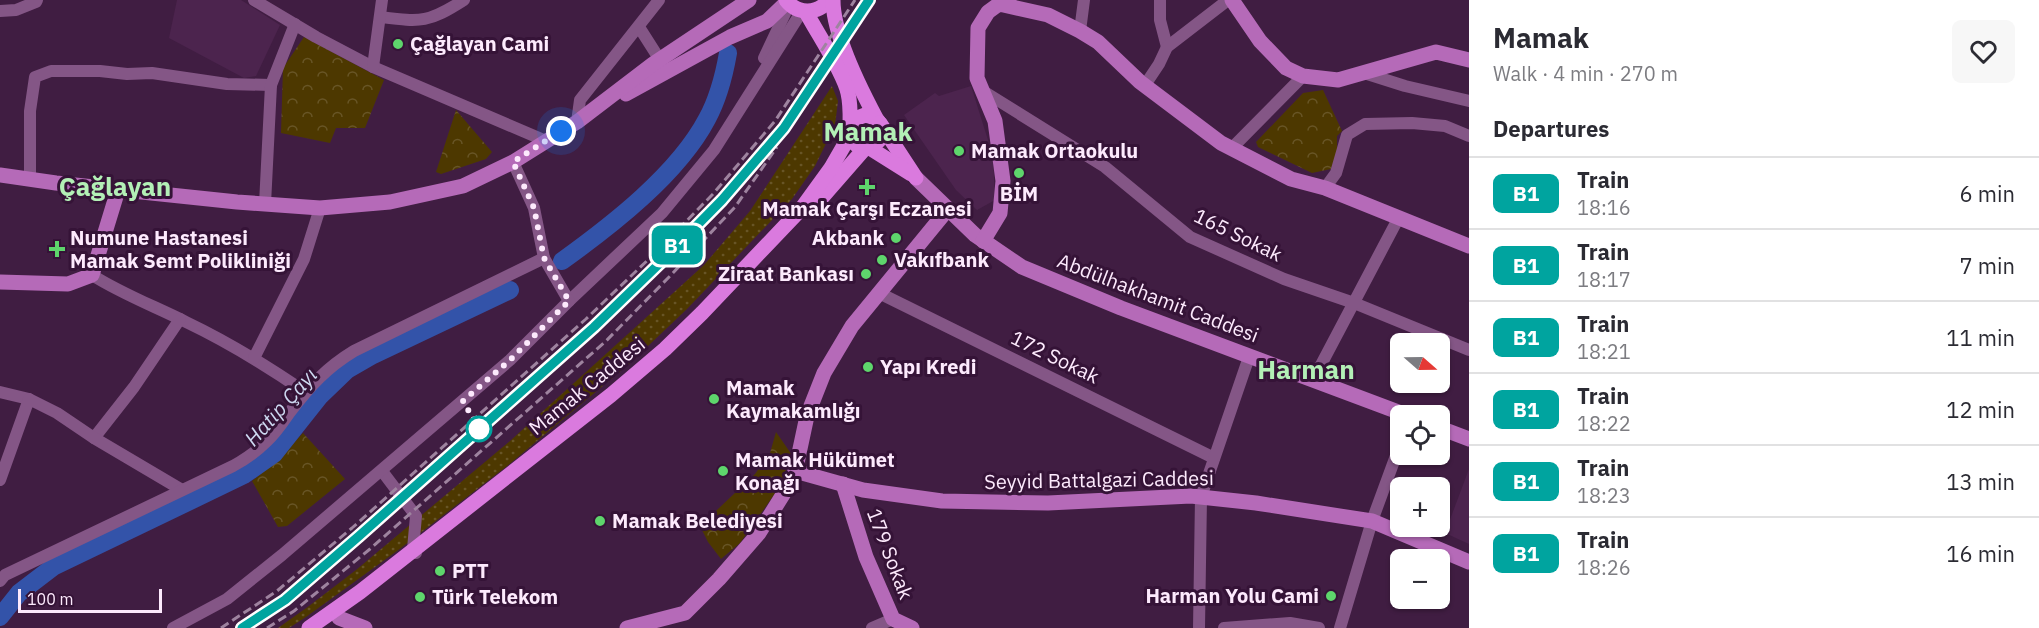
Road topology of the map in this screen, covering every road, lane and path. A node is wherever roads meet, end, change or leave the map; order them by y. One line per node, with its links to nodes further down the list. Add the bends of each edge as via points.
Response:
1 (37, 0): 13 (street, via 16,10)
2 (254, 0): 15 (street)
3 (382, 0): 14 (street)
4 (465, 0): 14 (street, via 432,19)
5 (659, 0): 16 (street)
6 (749, 0): 19 (main road)
7 (831, 0): 12 (main road, via 819,9); 29 (main road, via 856,77)
8 (1084, 0): 17 (street)
9 (1160, 0): 18 (street)
10 (1230, 0): 18 (street); 23 (main road, via 1260,41 1286,68)
11 (999, 2): 17 (main road, via 1048,15); 26 (main road, via 978,28 977,78)
12 (794, 6): 28 (main road); 31 (main road, via 845,85); 52 (street, via 714,150 662,213)
13 (0, 11)
14 (380, 17): 21 (street)
15 (295, 24): 21 (street); 25 (street)
16 (639, 27): 19 (street); 30 (street, via 580,100)
17 (1080, 31): 24 (main road)
18 (1167, 47): 24 (street)
19 (660, 60): 28 (main road)
20 (1469, 60): 22 (main road, via 1436,52)
21 (373, 67): 33 (street)
22 (1364, 72): 23 (main road, via 1338,80); 27 (street)
23 (1303, 76): 35 (street)
24 (1145, 84): 35 (main road)
25 (271, 85): 39 (street, via 100,71 51,71 35,76 30,111); 42 (street)
26 (983, 91): 46 (main road, via 995,121 1004,181 1000,213); 53 (street, 165 Sokak, via 1105,167 1190,237 1284,279)
27 (1469, 101)
28 (591, 112): 30 (main road)
29 (878, 120): 31 (main road, via 860,116); 34 (main road, via 881,138); 38 (main road)
30 (577, 122): 33 (main road)
31 (850, 132): 34 (main road, via 854,143); 75 (main road, Mamak Caddesi, via 831,168 801,208 665,349)
32 (1469, 136): 40 (street, via 1446,126 1365,124 1347,135 1336,173)
33 (546, 141): 36 (main road)
34 (867, 147): 38 (main road); 75 (main road, Mamak Caddesi, via 747,280 672,355 540,464)
35 (1232, 148): 40 (main road, via 1291,179)
36 (513, 162): 43 (main road, via 463,186 390,202); 48 (street, via 534,208)
37 (0, 175): 39 (main road)
38 (916, 178): 44 (main road, Abdülhakhamit Caddesi)
39 (30, 180): 41 (main road)
40 (1325, 188): 45 (main road)
41 (118, 190): 42 (main road); 49 (main road)
42 (265, 204): 43 (main road)
43 (320, 208): 57 (street, via 304,259)
44 (948, 209): 46 (main road, Abdülhakhamit Caddesi); 51 (main road)
45 (1400, 217): 47 (main road); 53 (street)
46 (983, 241): 56 (main road, Abdülhakhamit Caddesi, via 1022,267)
47 (1469, 246)
48 (544, 258): 52 (street); 60 (street, via 354,351 320,375)
49 (92, 275): 50 (main road, via 68,284); 54 (street, via 120,293)
50 (0, 282)
51 (879, 293): 66 (street, 172 Sokak); 69 (main road, via 852,326 824,373 807,417)
52 (569, 301): 68 (street, via 510,360)
53 (1354, 303): 55 (street, 165 Sokak); 58 (street)
54 (180, 319): 57 (street); 64 (street)
55 (1469, 350)
56 (1249, 357): 58 (main road, Abdülhakhamit Caddesi); 66 (street)
57 (254, 358): 60 (street)
58 (1313, 380): 62 (main road, Abdülhakhamit Caddesi)
59 (0, 392): 61 (street)
60 (305, 392): 72 (street, via 269,440 253,454)
61 (29, 399): 64 (street); 70 (street)
62 (1390, 409)
63 (1450, 432): 65 (main road)
64 (93, 438): 72 (street)
65 (1469, 439)
66 (1214, 458): 73 (street)
67 (1393, 465): 74 (street)
68 (382, 471): 75 (street, via 416,516); 80 (street, via 227,599)
69 (795, 471): 71 (main road, Seyyid Battalgazi Caddesi); 84 (main road, via 759,533 685,613)
70 (0, 480)
71 (843, 484): 73 (main road, Seyyid Battalgazi Caddesi, via 942,501 1048,503); 79 (main road, 179 Sokak, via 866,557)
72 (182, 490): 77 (street)
73 (1200, 497): 74 (main road, Seyyid Battalgazi Caddesi); 87 (street)
74 (1372, 521): 76 (main road, Seyyid Battalgazi Caddesi); 90 (street)
75 (416, 552): 78 (main road, Mamak Caddesi); 81 (main road, Mamak Caddesi)
76 (1469, 562)
77 (2, 576)
78 (339, 618): 82 (main road, Mamak Caddesi); 83 (main road)
79 (893, 619): 85 (street); 86 (main road, 179 Sokak)
80 (173, 628)
81 (309, 628)
82 (324, 628)
83 (365, 628)
84 (627, 628)
85 (872, 628)
86 (912, 628)
87 (1198, 628)
88 (1224, 628): 89 (street, via 1290,623)
89 (1319, 628)
90 (1340, 628)

